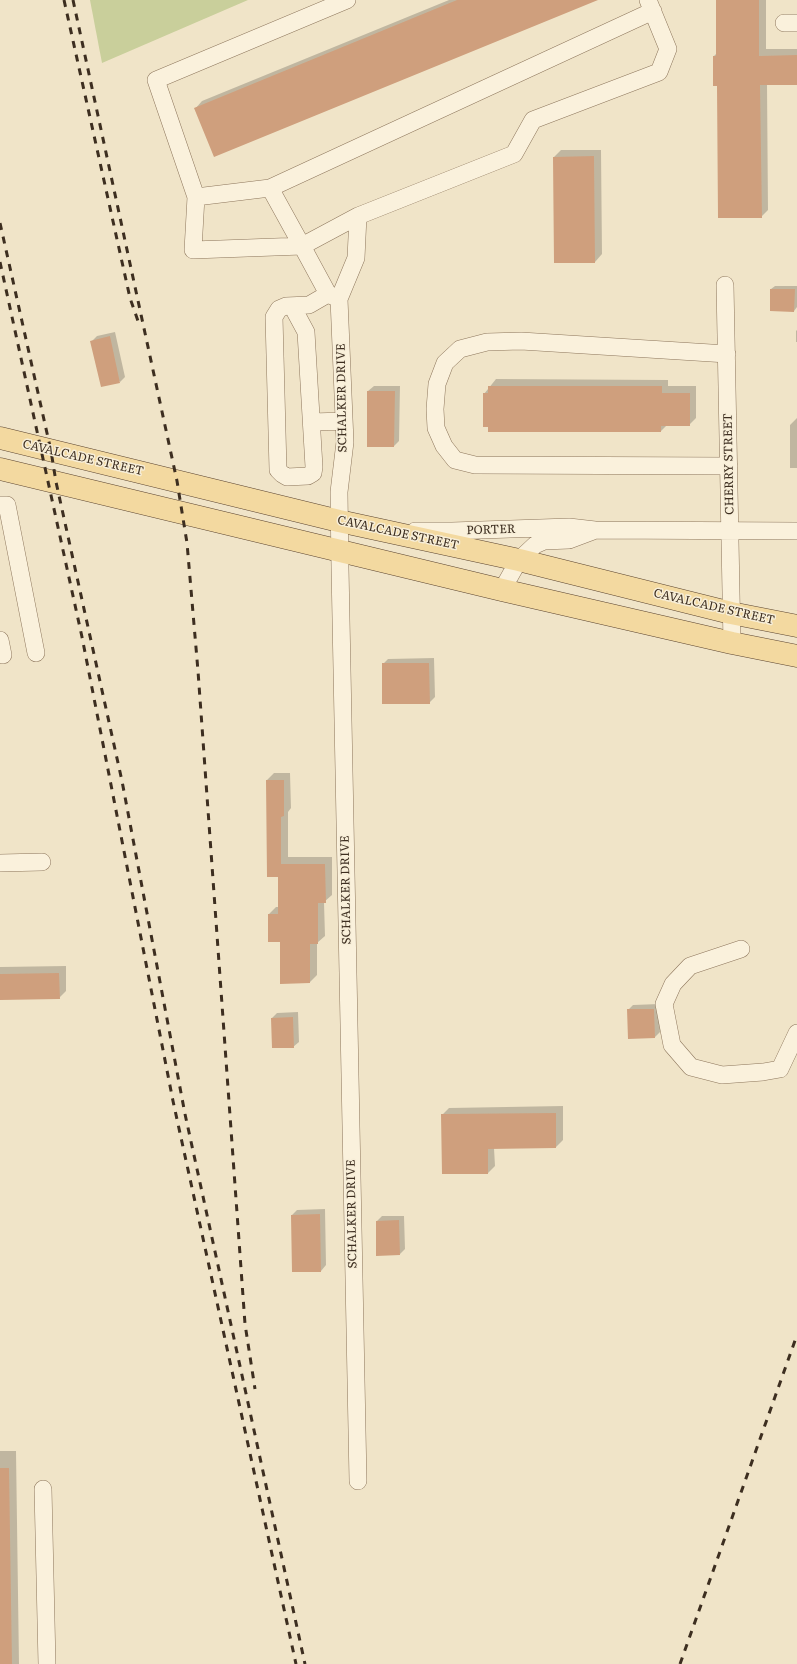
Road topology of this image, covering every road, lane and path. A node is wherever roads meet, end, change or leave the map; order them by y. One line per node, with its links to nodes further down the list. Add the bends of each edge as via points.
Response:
1 (348, 0): 4 (street, via 156,80)
2 (651, 6): 3 (street); 5 (street, via 668,49 659,72 532,120 514,154)
3 (270, 188): 4 (street); 6 (street)
4 (196, 197): 6 (street, via 193,250)
5 (358, 216): 6 (street); 8 (street, via 356,258)
6 (302, 246): 8 (street)
7 (725, 285): 10 (street, CHERRY STREET)
8 (334, 296): 9 (street, via 309,305); 11 (street, SCHALKER DRIVE)
9 (292, 306): 12 (street, via 306,332); 12 (street, via 279,309 274,317 278,470 287,477 308,476 313,473)
10 (726, 354): 14 (street, CHERRY STREET); 14 (street, via 521,341 487,342 460,349 445,363 437,384 435,409 436,428 444,446 455,460 475,464)
11 (344, 421): 12 (street); 19 (street, SCHALKER DRIVE, via 345,442 339,492)
12 (312, 422)
13 (0, 438): 16 (main road, CAVALCADE STREET)
14 (728, 466): 23 (street, CHERRY STREET)
15 (0, 469): 17 (main road)
16 (133, 470): 17 (main road); 19 (main road, CAVALCADE STREET)
17 (125, 498): 24 (main road)
18 (0, 505): 30 (street, via 6,505)
19 (339, 521): 21 (main road, CAVALCADE STREET); 24 (street, SCHALKER DRIVE)
20 (595, 530): 21 (street, PORTER, via 569,527); 23 (street, PORTER); 25 (street, PORTER, via 569,540 544,541 534,545)
21 (387, 531): 25 (main road, CAVALCADE STREET)
22 (797, 531): 23 (street, PORTER)
23 (730, 532): 27 (street, CHERRY STREET)
24 (340, 550): 26 (main road); 36 (street, SCHALKER DRIVE)
25 (519, 560): 26 (street, PORTER); 27 (main road, CAVALCADE STREET)
26 (502, 590): 29 (main road)
27 (732, 612): 28 (main road, CAVALCADE STREET); 29 (street, CHERRY STREET)
28 (797, 626)
29 (732, 643): 31 (main road)
30 (36, 653)
31 (797, 656)
32 (42, 862): 33 (street)
33 (0, 863)
34 (741, 949): 35 (street, via 690,966 673,984 664,1004 672,1045 691,1067 722,1075 763,1072 780,1069)
35 (797, 1033)
36 (358, 1481)
37 (43, 1489): 38 (street)
38 (47, 1664)

